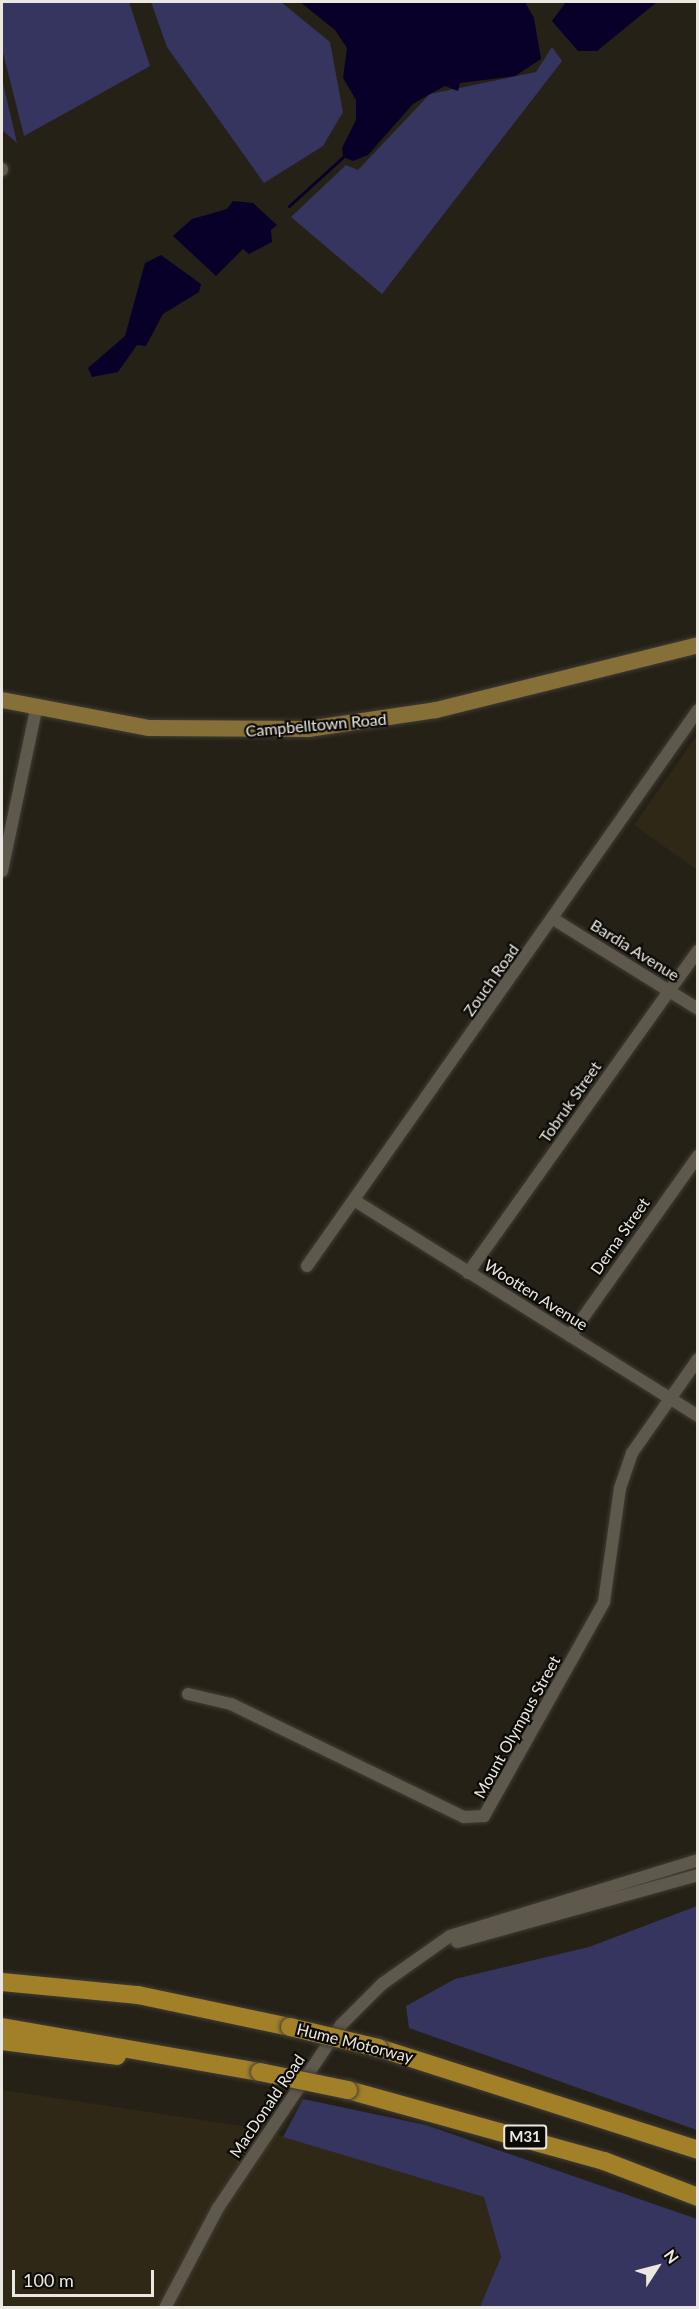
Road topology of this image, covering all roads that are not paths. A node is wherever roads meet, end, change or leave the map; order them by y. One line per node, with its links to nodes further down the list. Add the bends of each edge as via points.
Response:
1 (698, 645): 3 (main road, Campbelltown Road, via 362,724 196,732)
2 (2, 700): 3 (main road, Campbelltown Road)
3 (36, 709): 5 (street)
4 (698, 710): 6 (street, Zouch Road)
5 (2, 871)
6 (555, 920): 8 (street, Bardia Avenue); 11 (street, Zouch Road)
7 (698, 951): 8 (street, Tobruk Street)
8 (671, 993): 9 (street, Bardia Avenue); 13 (street, Tobruk Street)
9 (698, 1009)
10 (698, 1156): 14 (street, Derna Street)
11 (357, 1202): 12 (street, Zouch Road); 13 (street, Wootten Avenue)
12 (307, 1266)
13 (468, 1273): 14 (street, Wootten Avenue)
14 (570, 1336): 16 (street, Wootten Avenue)
15 (698, 1359): 16 (street, Mount Olympus Street)
16 (669, 1398): 17 (street, Wootten Avenue); 18 (street, Mount Olympus Street, via 624,1473 604,1602 484,1816 464,1817 231,1704)
17 (698, 1416)
18 (188, 1694)
19 (698, 1860): 21 (street, MacDonald Road, via 472,1928)
20 (698, 1875): 21 (street, MacDonald Road)
21 (430, 1951): 30 (street, MacDonald Road, via 382,1984 341,2025 218,2208)
22 (2, 1969): 24 (highway)
23 (2, 1982): 24 (highway, Hume Motorway)
24 (138, 1995): 28 (highway, Hume Motorway, bridge, via 379,2048)
25 (2, 2027): 27 (highway, M31)
26 (2, 2041): 27 (highway, via 138,2059)
27 (205, 2060): 29 (highway, M31, bridge, via 348,2090 604,2161)
28 (698, 2150)
29 (698, 2197)
30 (165, 2307)

